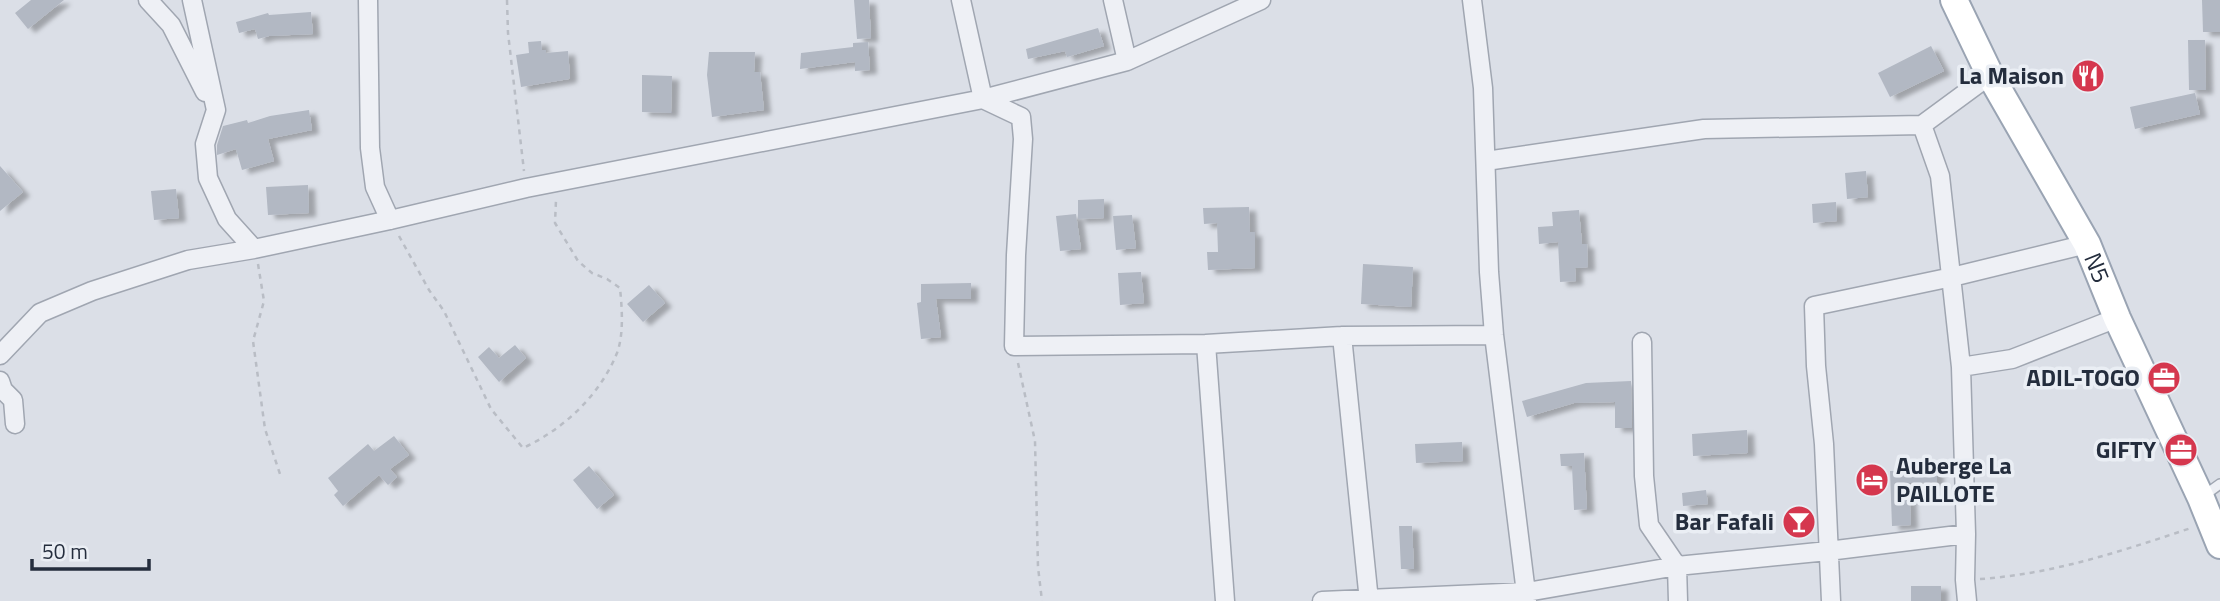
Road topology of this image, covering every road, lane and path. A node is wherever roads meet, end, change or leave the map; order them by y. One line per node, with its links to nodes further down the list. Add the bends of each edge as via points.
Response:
1 (148, 0): 13 (street, via 171,25)
2 (192, 0): 13 (street)
3 (368, 0): 18 (street, via 370,148 374,187)
4 (507, 0): 17 (path)
5 (961, 0): 12 (street)
6 (1113, 0): 10 (street)
7 (1261, 0): 10 (street)
8 (1472, 0): 15 (street)
9 (1954, 0): 11 (main road, N5 / N5)
10 (1127, 61): 12 (street)
11 (1990, 75): 14 (street); 19 (main road, N5 / N5)
12 (982, 99): 16 (street); 27 (street, via 1021,117)
13 (216, 110): 20 (street, via 205,144 208,178 227,219)
14 (1922, 125): 15 (street, via 1703,129); 21 (street, via 1940,176)
15 (1486, 161): 23 (street)
16 (558, 183): 17 (street); 18 (path, via 555,223 578,261 620,288 618,352 593,396 545,438 523,448 491,409 444,311)
17 (526, 188): 18 (street)
18 (390, 220): 20 (street)
19 (2087, 244): 21 (street); 22 (main road, N5 / N5)
20 (254, 248): 28 (street, via 188,260 81,295 40,313); 32 (path, via 264,301 253,341 265,429)
21 (1952, 277): 29 (street); 35 (street, via 1814,306)
22 (2117, 318): 29 (street, via 2012,359); 33 (main road, N5 / N5)
23 (1494, 335): 24 (street); 38 (street)
24 (1342, 336): 26 (street); 39 (street)
25 (1642, 342): 36 (street, via 1649,525)
26 (1206, 344): 27 (street); 41 (street)
27 (1014, 346): 40 (path, via 1035,441)
28 (0, 355)
29 (1961, 367): 34 (street)
30 (0, 380): 31 (street, via 13,400)
31 (15, 424)
32 (281, 477)
33 (2213, 512): 37 (path, via 2111,555 2016,577)
34 (1966, 534): 35 (street); 37 (street)
35 (1828, 551): 36 (street); 44 (street)
36 (1676, 566): 38 (street); 43 (street)
37 (1965, 580): 45 (street)
38 (1527, 596): 39 (street)
39 (1369, 600): 42 (street)
40 (1042, 601)
41 (1225, 601)
42 (1322, 601)
43 (1678, 601)
44 (1831, 601)
45 (1967, 601)

